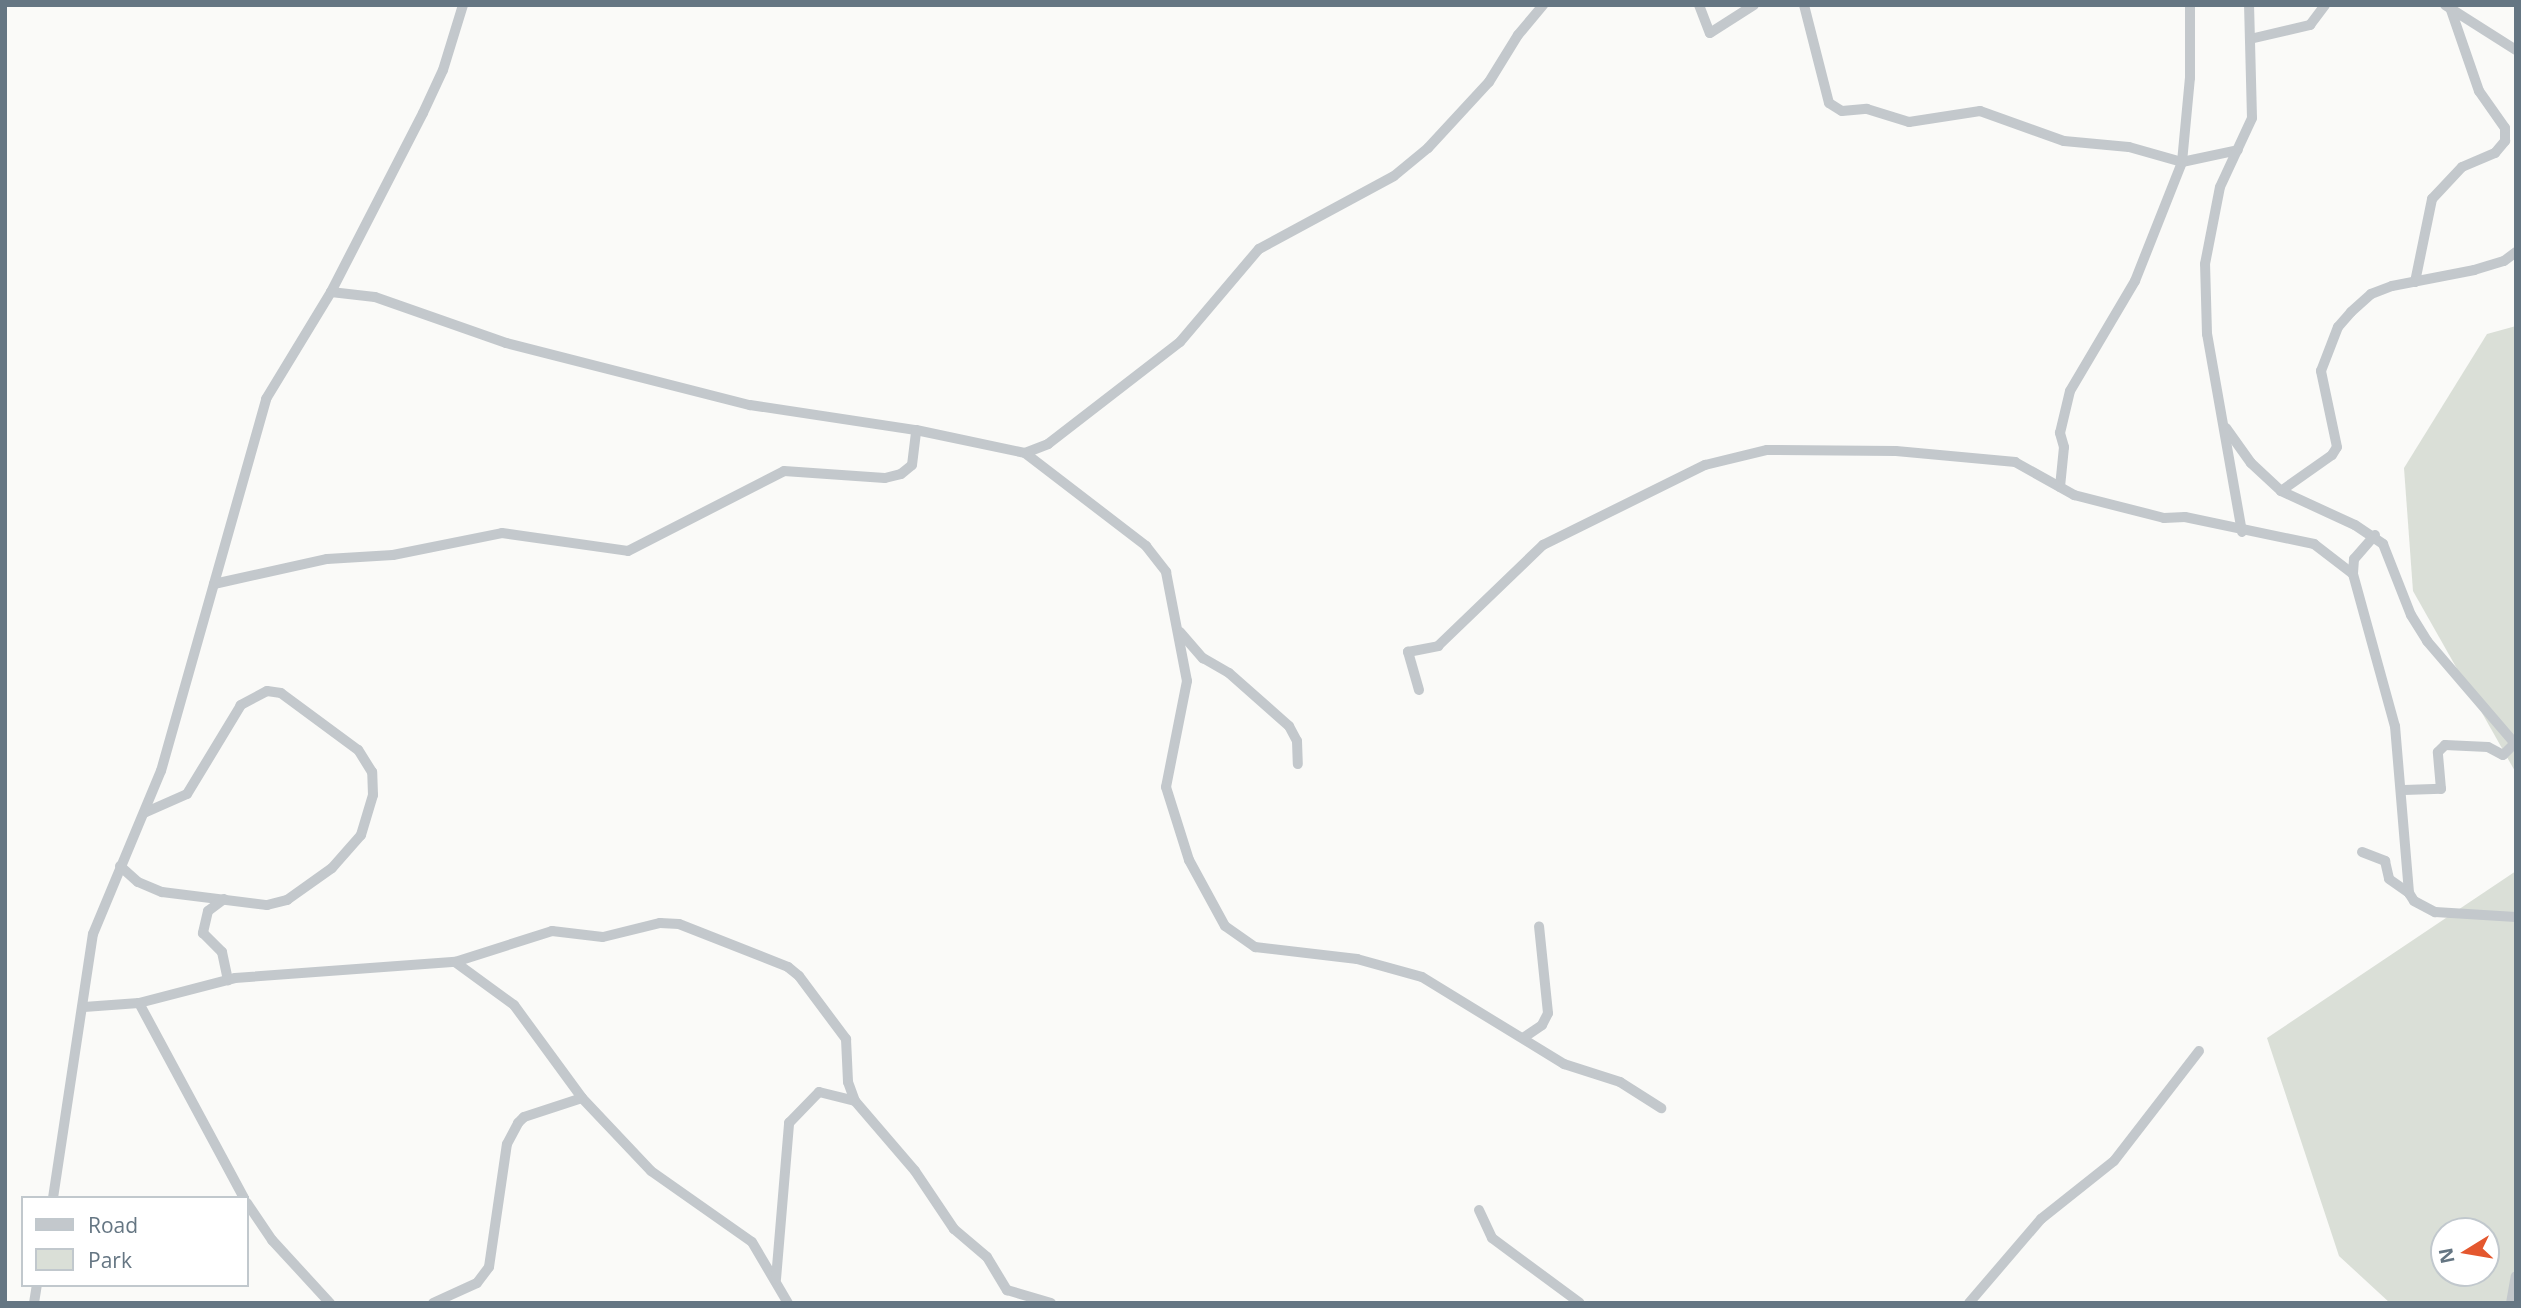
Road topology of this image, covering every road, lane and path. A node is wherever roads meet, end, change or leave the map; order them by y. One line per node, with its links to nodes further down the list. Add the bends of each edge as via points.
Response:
1 (463, 5): 16 (street, via 443,70)
2 (1543, 5): 19 (street, via 1489,82 1427,148 1371,190 1259,249 1180,342 1048,444)
3 (1699, 5): 4 (street, via 1710,33)
4 (1754, 5)
5 (1804, 5): 13 (street, via 1829,103 1842,111 1867,109 1909,122 1980,111 2064,141 2129,147)
6 (2190, 5): 13 (street, via 2190,78)
7 (2249, 5): 10 (street)
8 (2325, 5): 10 (street, via 2310,25)
9 (2448, 8): 11 (street); 15 (street, via 2479,91 2505,128 2505,141 2495,153 2462,167 2432,199)
10 (2250, 38): 12 (street, via 2254,105)
11 (2516, 50)
12 (2238, 150): 13 (street); 17 (street, via 2220,187 2205,264 2207,334)
13 (2182, 162): 20 (street, via 2135,281 2070,391 2060,433 2064,447)
14 (2516, 252): 15 (street, via 2504,261)
15 (2415, 282): 21 (street, via 2371,294 2338,327 2321,371 2337,447)
16 (331, 292): 18 (street, via 375,298 506,343 698,393 809,416); 25 (street, via 266,400)
17 (2223, 423): 21 (street, via 2251,463); 22 (street)
18 (916, 430): 19 (street); 25 (street, via 912,465 901,474 886,478 784,471 628,551 502,533 393,555 327,559)
19 (1025, 453): 26 (street, via 1079,491 1158,560 1170,586)
20 (2060, 487): 22 (street, via 2074,495 2164,518 2186,517); 27 (street, via 2015,462 1896,451 1767,450 1705,465 1544,544 1438,646 1408,652)
21 (2281, 491): 23 (street)
22 (2242, 532): 24 (street, via 2314,544)
23 (2375, 535): 24 (street, via 2354,559); 28 (street, via 2388,552 2411,615 2427,641)
24 (2353, 574): 30 (street, via 2392,710)
25 (214, 584): 31 (street, via 161,771)
26 (1180, 632): 29 (street, via 1203,658 1229,673 1289,726 1297,741); 42 (street, via 1187,681 1166,787 1189,860 1225,926 1255,947 1399,968 1439,986)
27 (1419, 690)
28 (2515, 744): 30 (street, via 2503,755 2488,747 2445,745 2438,752 2441,789)
29 (1298, 764)
30 (2404, 790): 34 (street)
31 (144, 813): 33 (street); 35 (street, via 187,794 242,705 267,691 281,693 358,750 372,772 370,815 361,835 332,867 278,904)
32 (2361, 852): 34 (street, via 2385,861 2389,878)
33 (120, 866): 35 (street, via 138,882 162,892); 41 (street, via 93,934)
34 (2409, 893): 36 (street, via 2413,901 2435,912)
35 (224, 899): 39 (street, via 208,911 202,933 222,952)
36 (2516, 917)
37 (1539, 926): 42 (street, via 1548,1013 1542,1025)
38 (455, 962): 39 (street); 44 (street, via 521,1013); 45 (street, via 552,931 603,937 660,923 679,924 788,967 799,976 846,1039 848,1082)
39 (228, 979): 40 (street)
40 (139, 1003): 41 (street); 48 (street)
41 (84, 1007): 47 (street)
42 (1523, 1038): 46 (street, via 1564,1064 1639,1091)
43 (2199, 1051): 58 (street, via 2114,1161 2041,1219)
44 (582, 1098): 52 (street, via 651,1171 742,1233); 54 (street, via 518,1123 506,1144 489,1267 477,1283)
45 (855, 1101): 52 (street, via 819,1092 789,1123); 56 (street, via 915,1171 954,1229 987,1257 1007,1290)
46 (1661, 1108)
47 (53, 1196)
48 (243, 1196)
49 (248, 1204): 53 (street, via 272,1240)
50 (1479, 1210): 57 (street, via 1492,1238)
51 (2516, 1276): 59 (street)
52 (776, 1279): 55 (street)
53 (330, 1303)
54 (433, 1303)
55 (788, 1303)
56 (1051, 1303)
57 (1580, 1303)
58 (1969, 1303)
59 (2511, 1303)

